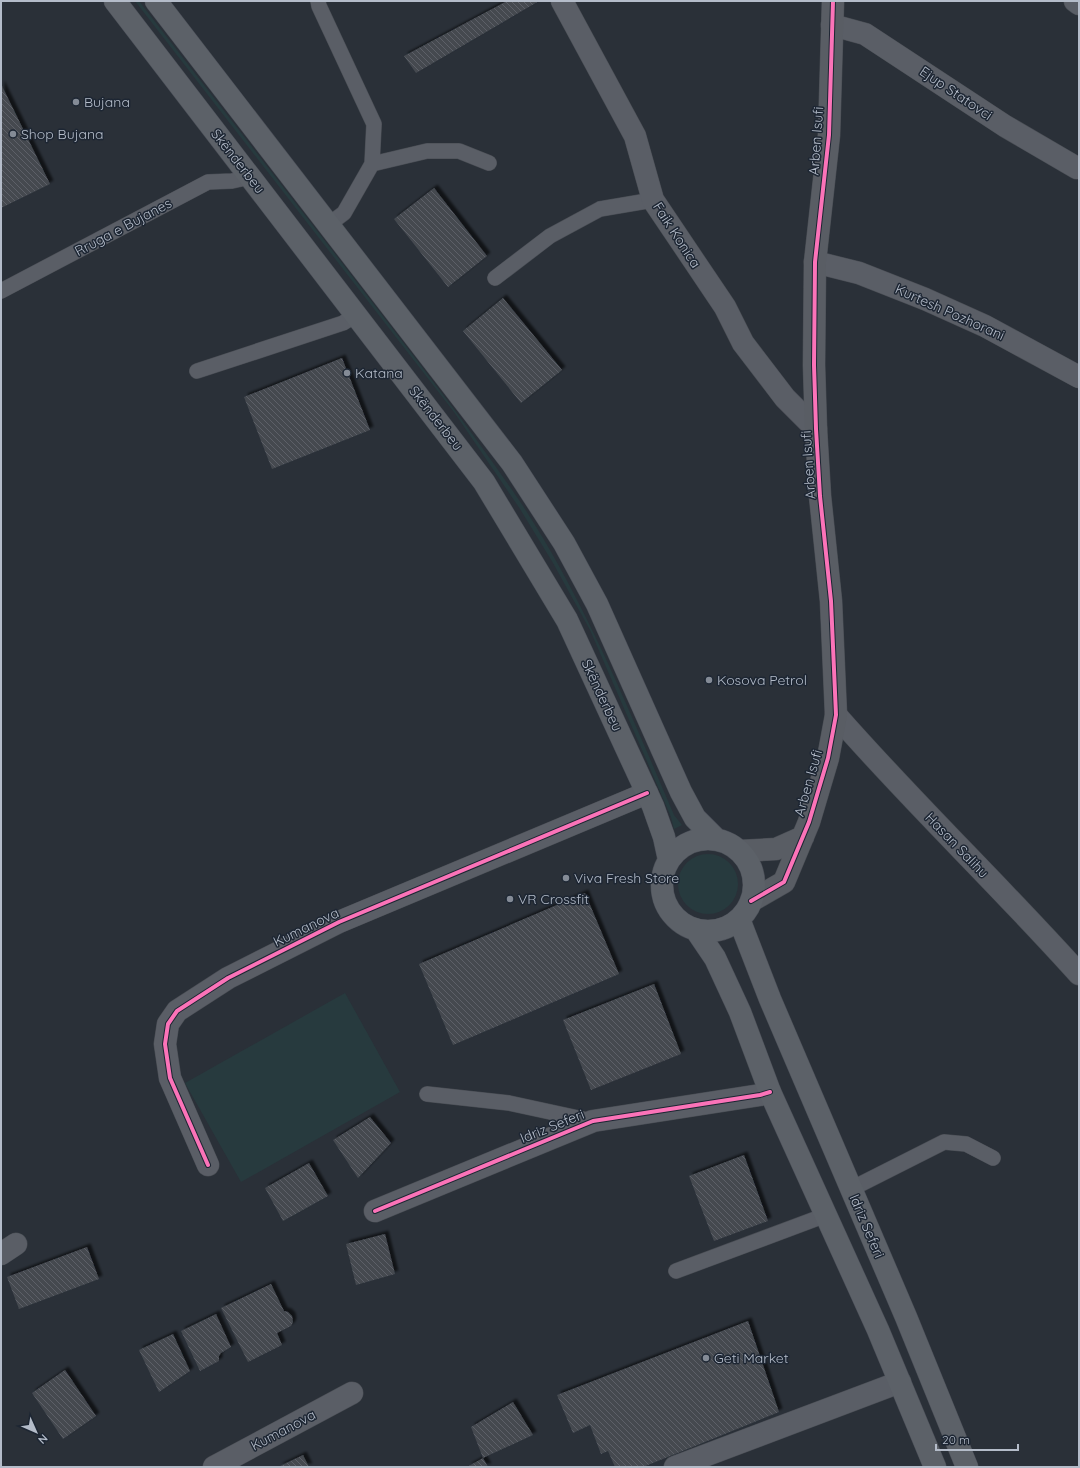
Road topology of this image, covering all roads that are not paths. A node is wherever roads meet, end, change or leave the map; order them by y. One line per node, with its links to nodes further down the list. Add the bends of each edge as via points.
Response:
1 (115, 1): 12 (main road, Skënderbeu)
2 (156, 1): 14 (main road)
3 (318, 1): 9 (lane, via 374,124)
4 (562, 1): 13 (street, Faik Konica, via 635,136)
5 (833, 1): 8 (street, Arben Isufi)
6 (1075, 1): 7 (street)
7 (1079, 4)
8 (832, 25): 11 (street, Ejup Statovci, via 865,34 1005,126); 15 (street, Arben Isufi, via 829,134)
9 (372, 164): 10 (lane, via 427,151 459,151); 14 (lane, via 344,213)
10 (489, 164)
11 (1077, 168)
12 (250, 176): 17 (lane, Rruga e Bujanes, via 232,181 208,182); 18 (main road, Skënderbeu)
13 (653, 200): 16 (lane, via 600,209 550,236); 21 (street, Faik Konica, via 724,307 743,343 785,398)
14 (328, 225): 25 (main road, via 512,463 564,543 596,604 681,792 695,818)
15 (815, 262): 20 (street, Kurtesh Pozhorani, via 858,273 925,299 986,326); 21 (street, Arben Isufi)
16 (496, 278)
17 (1, 291)
18 (356, 315): 19 (lane, via 343,323); 23 (main road, Skënderbeu, via 484,482 567,620)
19 (197, 371)
20 (1079, 377)
21 (816, 429): 22 (street, Arben Isufi, via 831,602)
22 (836, 715): 24 (street, Arben Isufi, via 828,758); 31 (street, Hasan Salihu, via 910,797 1042,932)
23 (647, 793): 27 (main road, Skënderbeu, via 664,837); 36 (street, Kumanova, via 339,922 228,978 177,1011 168,1024 165,1044 170,1078)
24 (803, 837): 26 (street, Arben Isufi, via 776,849); 28 (street, Arben Isufi, via 784,882)
25 (716, 839): 26 (main road, via 729,843); 27 (main road, via 690,842)
26 (740, 851): 28 (main road, via 753,874 754,888)
27 (669, 860): 30 (main road, via 664,871 663,896 675,918)
28 (751, 901): 29 (main road)
29 (739, 919): 30 (main road, via 723,928 710,931); 37 (main road, Idriz Seferi, via 770,999)
30 (696, 930): 32 (main road, via 715,958 737,1005)
31 (1079, 974)
32 (770, 1092): 34 (street, Idriz Seferi); 39 (main road)
33 (428, 1094): 34 (lane, via 509,1103)
34 (593, 1121): 38 (street, Idriz Seferi)
35 (993, 1158): 37 (lane, via 966,1144 944,1142)
36 (208, 1165)
37 (851, 1189): 46 (main road, Idriz Seferi)
38 (375, 1211)
39 (826, 1215): 40 (lane); 41 (main road)
40 (676, 1271)
41 (900, 1382): 44 (street); 45 (main road)
42 (352, 1393): 43 (street, Kumanova)
43 (214, 1467)
44 (675, 1467)
45 (935, 1467)
46 (967, 1467)

